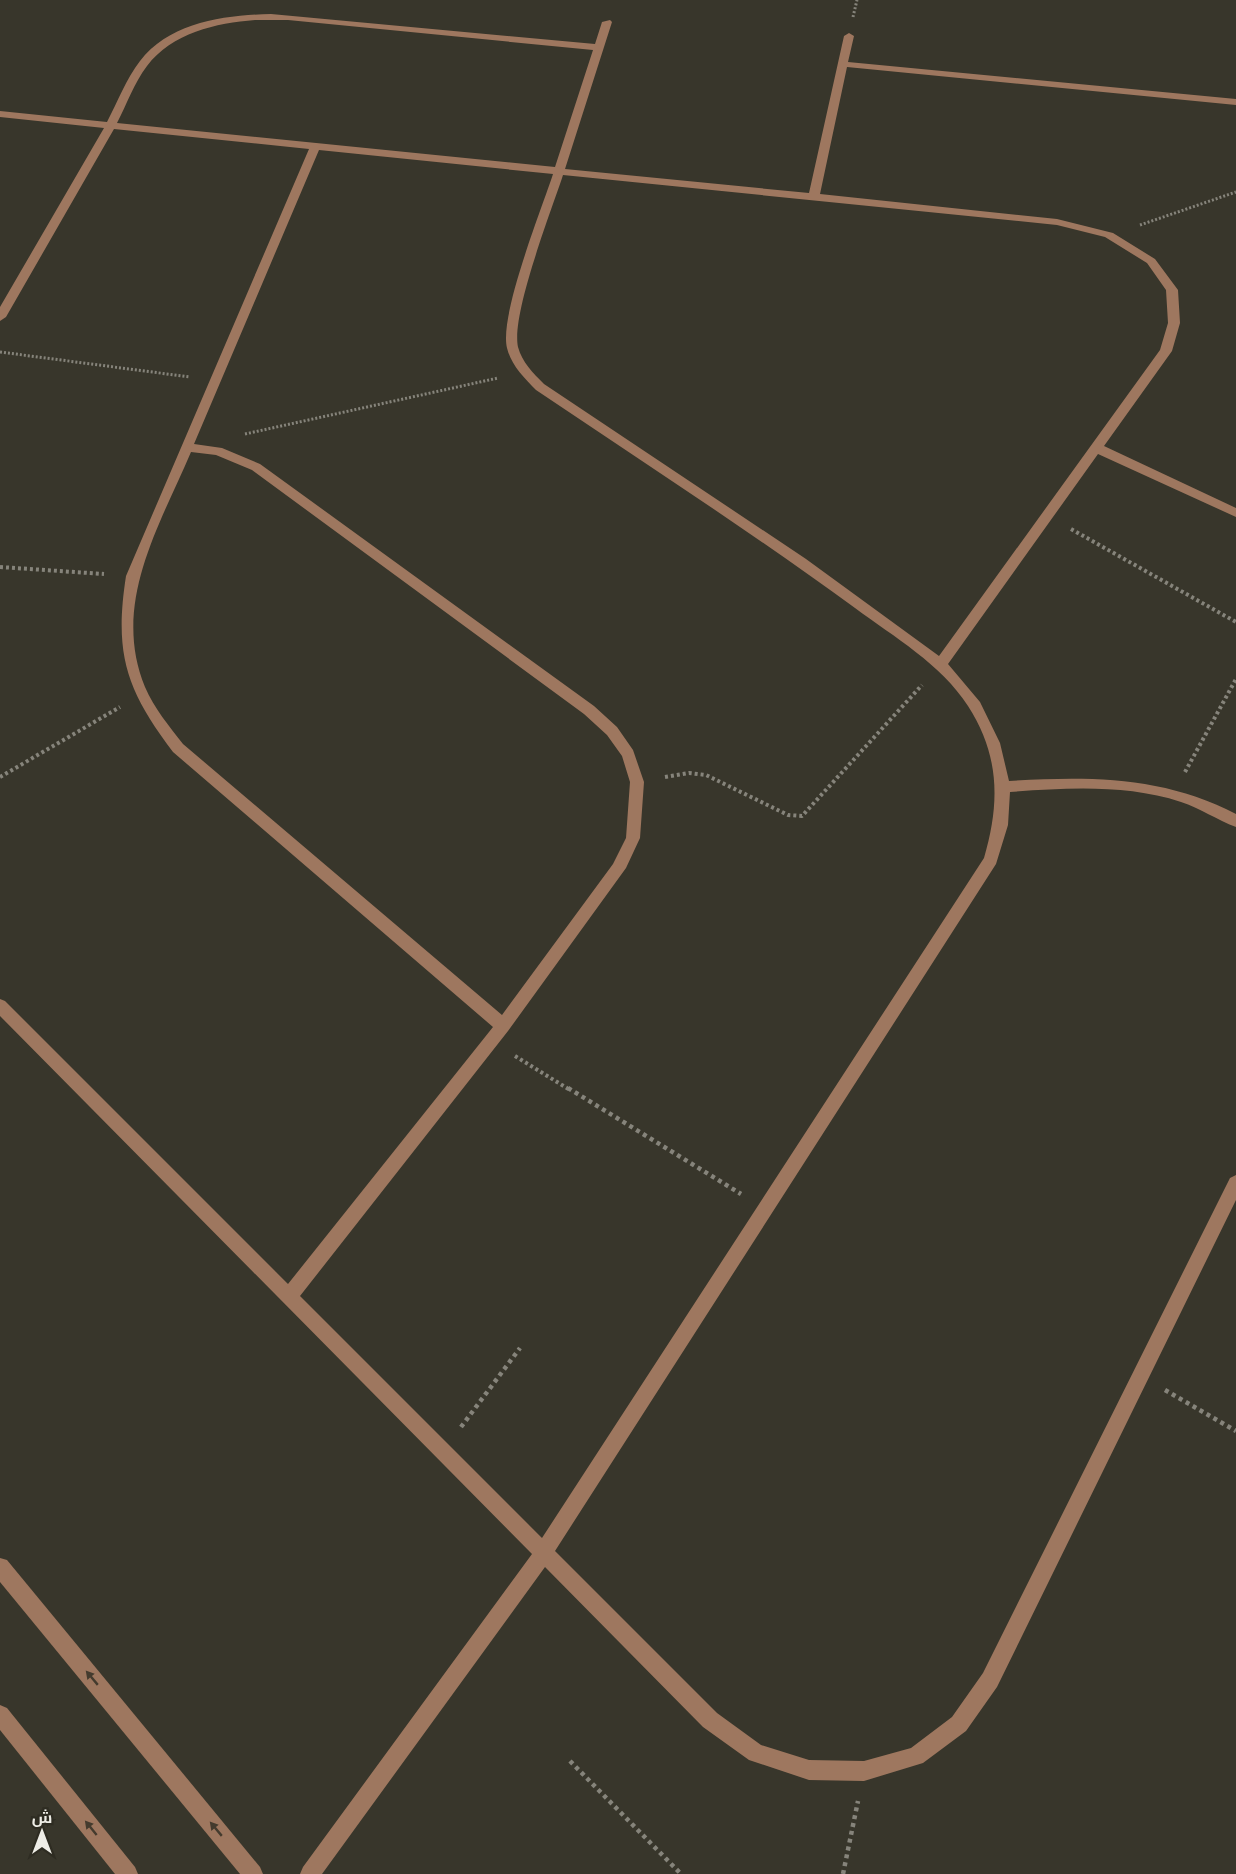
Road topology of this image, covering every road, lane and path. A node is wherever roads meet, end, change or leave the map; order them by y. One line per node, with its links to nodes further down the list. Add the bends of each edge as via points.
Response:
1 (857, 0): 2 (path)
2 (854, 16)
3 (607, 22): 5 (street)
4 (849, 36): 6 (street)
5 (598, 47): 9 (street, via 288,17 218,21 185,32 159,48 141,67); 11 (street)
6 (843, 64): 7 (street); 13 (street)
7 (1236, 102)
8 (0, 114): 9 (street)
9 (111, 125): 10 (street); 15 (street)
10 (315, 146): 11 (street); 18 (street)
11 (559, 171): 13 (street); 17 (street, via 512,317 510,337 514,355)
12 (1236, 192): 14 (path)
13 (814, 197): 14 (street, via 1057,222)
14 (1109, 235): 21 (street, via 1151,261 1172,290 1174,323 1166,351)
15 (0, 317)
16 (0, 352): 18 (path)
17 (525, 373): 19 (path); 27 (street, via 540,387 801,562)
18 (214, 380): 20 (street)
19 (245, 434)
20 (187, 447): 25 (street); 31 (street, via 218,451 256,467 589,710 612,731 628,754)
21 (1096, 448): 22 (street); 23 (street)
22 (1236, 513)
23 (1047, 515): 26 (path); 27 (street)
24 (0, 567): 25 (path)
25 (132, 576): 29 (street, via 126,638 132,672)
26 (1236, 622)
27 (940, 664): 31 (path, via 802,816 788,815 698,773); 32 (street, via 973,702 993,743)
28 (1236, 679): 33 (path)
29 (141, 694): 30 (path); 36 (street, via 178,748)
30 (0, 777)
31 (637, 782): 36 (street, via 633,838 619,868)
32 (1003, 787): 33 (street, via 1124,784); 39 (street, via 1001,825 991,860)
33 (1173, 793): 34 (street)
34 (1236, 822)
35 (0, 1006): 40 (street)
36 (503, 1026): 37 (street)
37 (491, 1041): 39 (path); 40 (street)
38 (1236, 1183): 42 (street)
39 (765, 1209): 45 (street)
40 (288, 1297): 44 (street)
41 (520, 1348): 44 (path)
42 (1140, 1376): 43 (path); 49 (street, via 990,1680 958,1724 916,1756)
43 (1236, 1431)
44 (442, 1452): 45 (street)
45 (543, 1554): 49 (street, via 710,1720 756,1753 809,1770); 52 (street)
46 (0, 1567): 51 (street, one-way to 46)
47 (0, 1715): 50 (street, one-way to 47)
48 (570, 1761): 53 (path)
49 (864, 1771): 54 (path)
50 (128, 1874)
51 (253, 1874)
52 (310, 1874)
53 (681, 1874)
54 (843, 1874)

